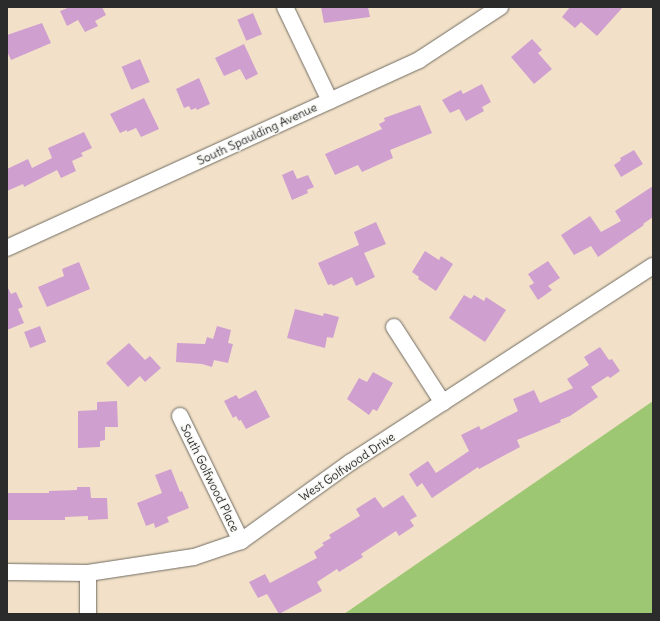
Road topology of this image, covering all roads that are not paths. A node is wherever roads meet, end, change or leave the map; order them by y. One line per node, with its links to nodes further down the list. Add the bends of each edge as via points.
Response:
1 (284, 7): 3 (street)
2 (500, 7): 3 (street, South Spaulding Avenue, via 419,60)
3 (330, 101): 4 (street, South Spaulding Avenue)
4 (7, 248)
5 (653, 266): 7 (street, West Golfwood Drive)
6 (394, 327): 7 (street)
7 (444, 403): 9 (street, West Golfwood Drive, via 351,462)
8 (180, 416): 9 (street, South Golfwood Place)
9 (241, 541): 11 (street, West Golfwood Drive, via 194,557)
10 (7, 572): 11 (street, West Golfwood Drive)
11 (88, 572): 12 (street)
12 (88, 614)

